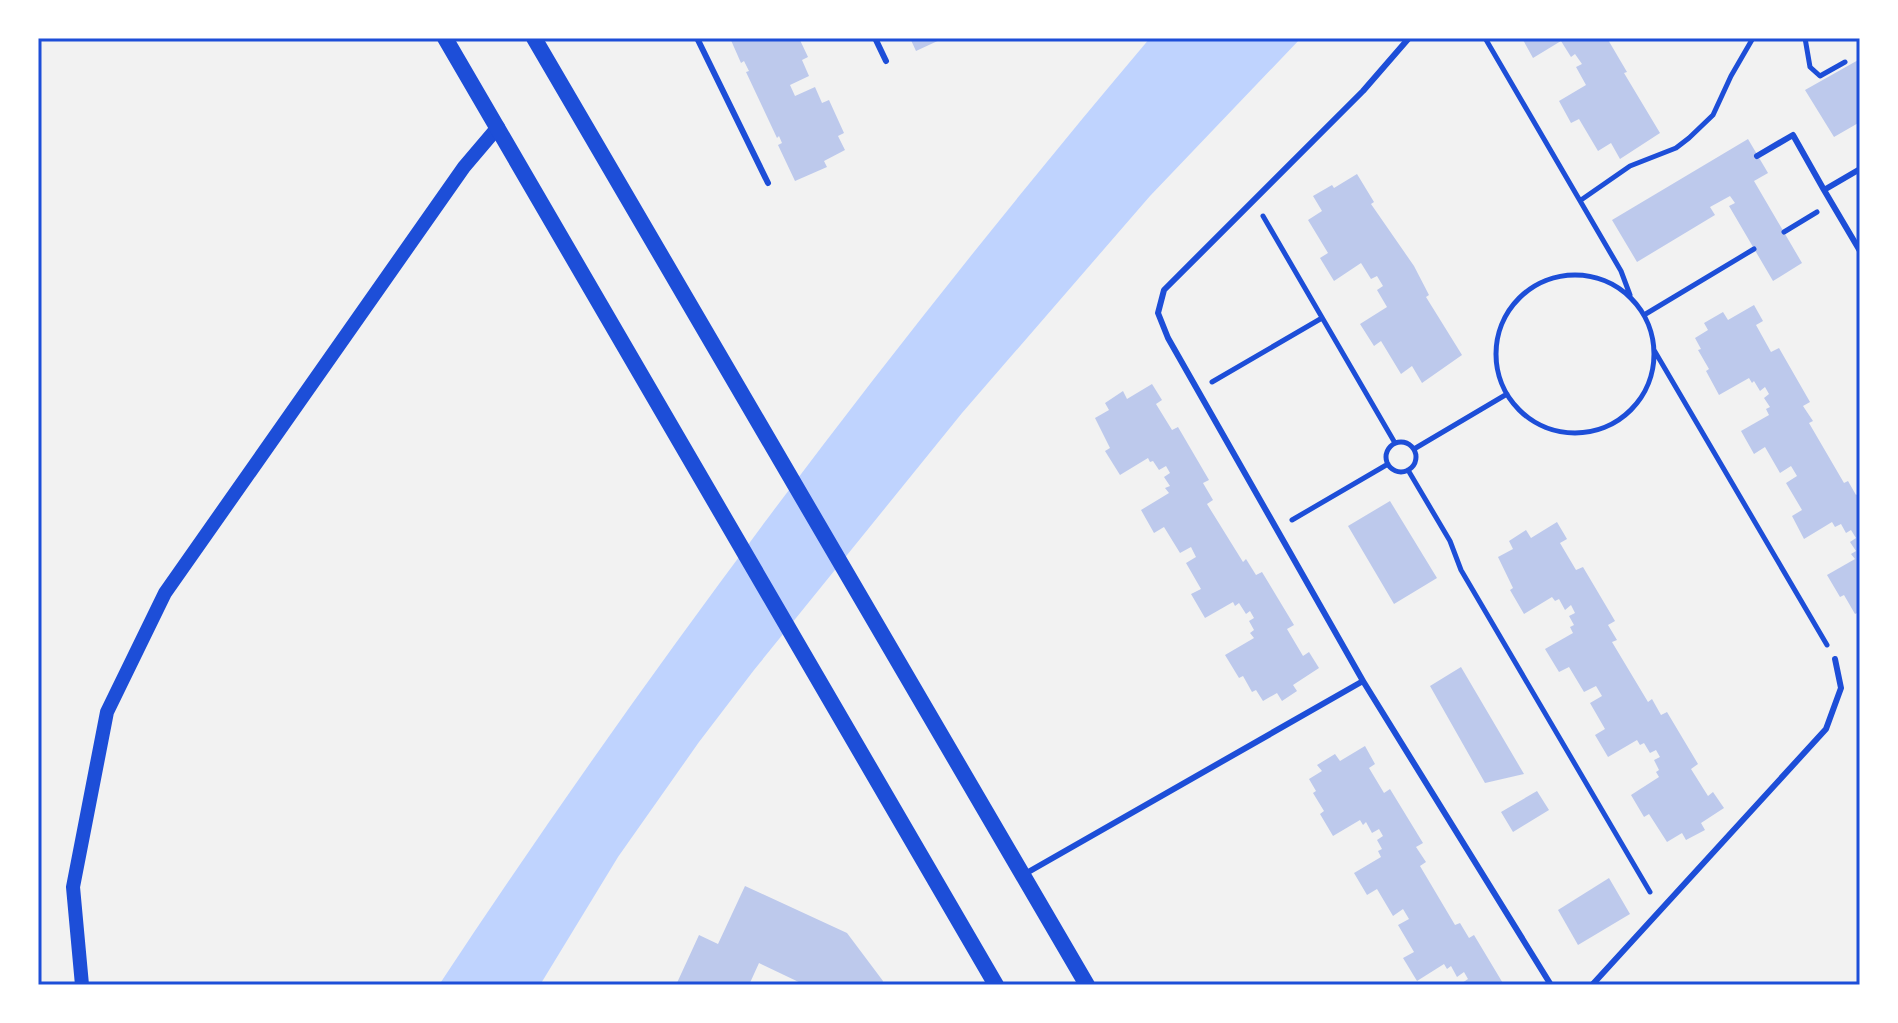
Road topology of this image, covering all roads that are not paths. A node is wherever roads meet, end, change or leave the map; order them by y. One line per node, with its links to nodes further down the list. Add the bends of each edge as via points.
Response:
1 (445, 38): 7 (main road)
2 (534, 38): 15 (main road)
3 (697, 38): 10 (lane)
4 (875, 38): 6 (lane)
5 (1409, 38): 14 (lane, via 1164,290 1158,313)
6 (886, 61)
7 (498, 127): 16 (street, via 464,167 165,593 139,646 107,712 73,887); 17 (main road)
8 (1757, 156): 11 (lane, via 1793,135)
9 (1860, 169): 11 (lane)
10 (768, 183)
11 (1824, 190): 12 (lane)
12 (1860, 251)
13 (1835, 659): 20 (lane, via 1841,688 1826,729)
14 (1363, 681): 15 (lane); 19 (lane)
15 (1023, 875): 18 (main road)
16 (82, 985)
17 (996, 985)
18 (1087, 985)
19 (1551, 985)
20 (1592, 985)

